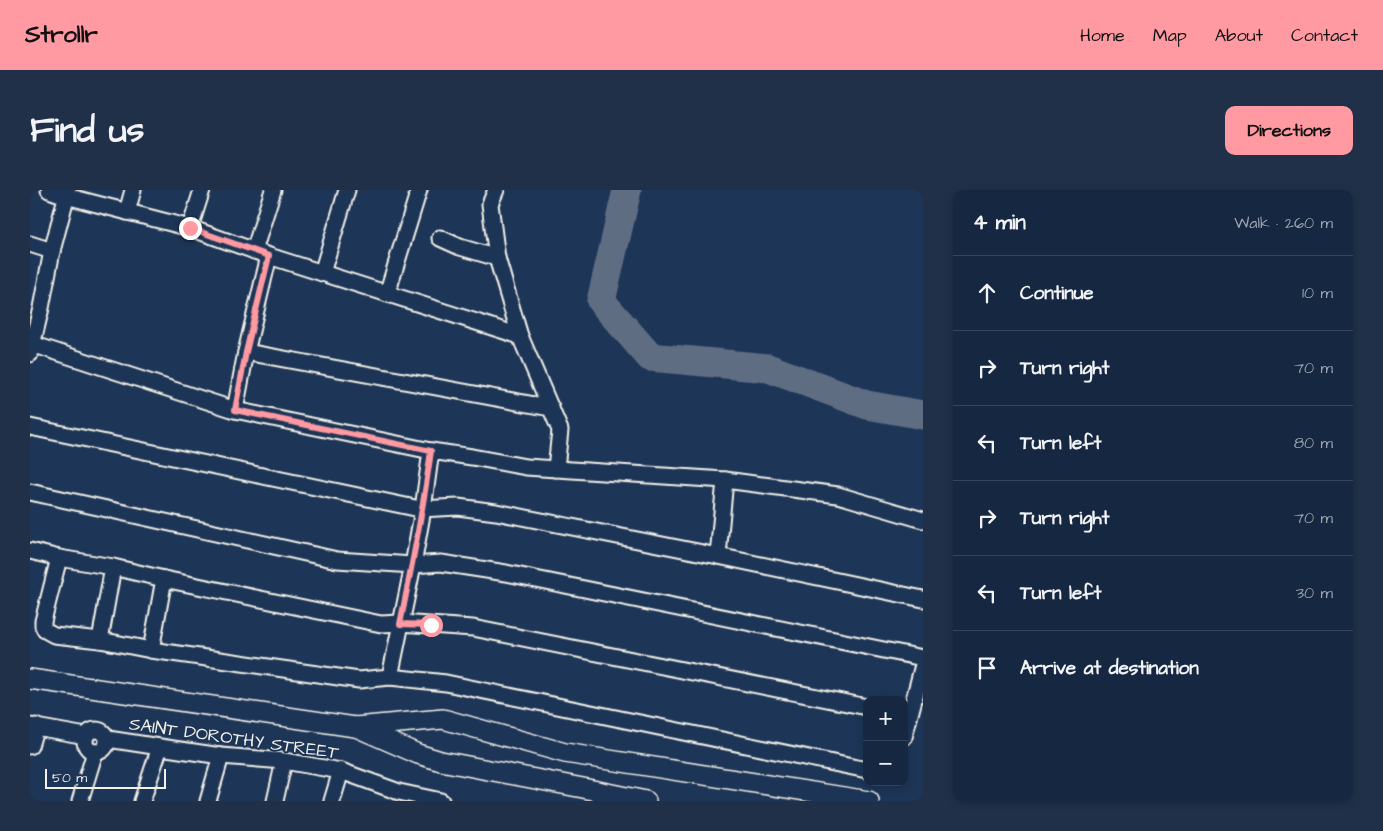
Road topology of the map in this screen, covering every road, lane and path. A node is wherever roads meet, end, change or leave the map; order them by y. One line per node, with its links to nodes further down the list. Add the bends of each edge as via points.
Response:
1 (49, 190): 8 (street)
2 (133, 190): 9 (street)
3 (202, 190): 10 (street)
4 (273, 190): 14 (street)
5 (348, 190): 17 (street)
6 (419, 190): 18 (street)
7 (496, 190): 16 (street, via 490,204)
8 (67, 193): 9 (street); 13 (street)
9 (127, 212): 10 (street)
10 (190, 228): 14 (street)
11 (440, 238): 16 (street)
12 (30, 244): 13 (street)
13 (52, 251): 19 (street)
14 (254, 251): 15 (street)
15 (269, 256): 17 (street); 22 (street)
16 (497, 258): 20 (street)
17 (322, 273): 18 (street)
18 (386, 294): 20 (street)
19 (36, 307): 21 (street)
20 (520, 336): 23 (street)
21 (31, 349): 24 (street)
22 (246, 352): 23 (street); 24 (street)
23 (551, 408): 27 (street, via 560,430)
24 (235, 410): 26 (street)
25 (30, 427): 30 (street)
26 (431, 451): 27 (street, via 526,468); 30 (street)
27 (556, 469): 28 (street)
28 (725, 480): 31 (street, via 838,495); 33 (street)
29 (30, 492): 35 (street, via 337,560)
30 (423, 509): 33 (street, via 478,509); 35 (street)
31 (923, 520)
32 (30, 551): 34 (street)
33 (718, 556): 38 (street)
34 (59, 558): 36 (street); 40 (street, via 43,621 45,630 54,635)
35 (413, 565): 39 (street); 42 (street, via 440,563 506,573)
36 (113, 567): 37 (street); 40 (street)
37 (164, 580): 39 (street, via 381,624); 41 (street)
38 (923, 599)
39 (400, 624): 44 (street); 46 (street, via 473,628)
40 (100, 640): 41 (street)
41 (151, 650): 44 (street, via 359,680)
42 (923, 658)
43 (923, 666): 47 (street)
44 (390, 677): 57 (street, via 446,683)
45 (30, 678): 49 (street)
46 (863, 706)
47 (908, 712)
48 (33, 726): 50 (street); 52 (street)
49 (355, 727): 66 (street, via 442,761); 67 (street, via 443,719 565,753)
50 (86, 736): 51 (street, via 91,730 98,729); 54 (street, via 88,749)
51 (108, 739): 53 (street, SAINT DOROTHY STREET); 54 (street, via 102,751)
52 (30, 746)
53 (160, 747): 55 (street, SAINT DOROTHY STREET); 61 (street)
54 (95, 752): 60 (street)
55 (221, 756): 56 (street, SAINT DOROTHY STREET); 62 (street)
56 (284, 762): 58 (street, SAINT DOROTHY STREET); 63 (street)
57 (863, 769)
58 (341, 771): 59 (street, SAINT DOROTHY STREET); 64 (street)
59 (397, 796): 65 (street, SAINT DOROTHY STREET)
60 (80, 801)
61 (142, 801)
62 (208, 801)
63 (275, 801)
64 (332, 801)
65 (441, 801)
66 (646, 801)
67 (869, 801)

